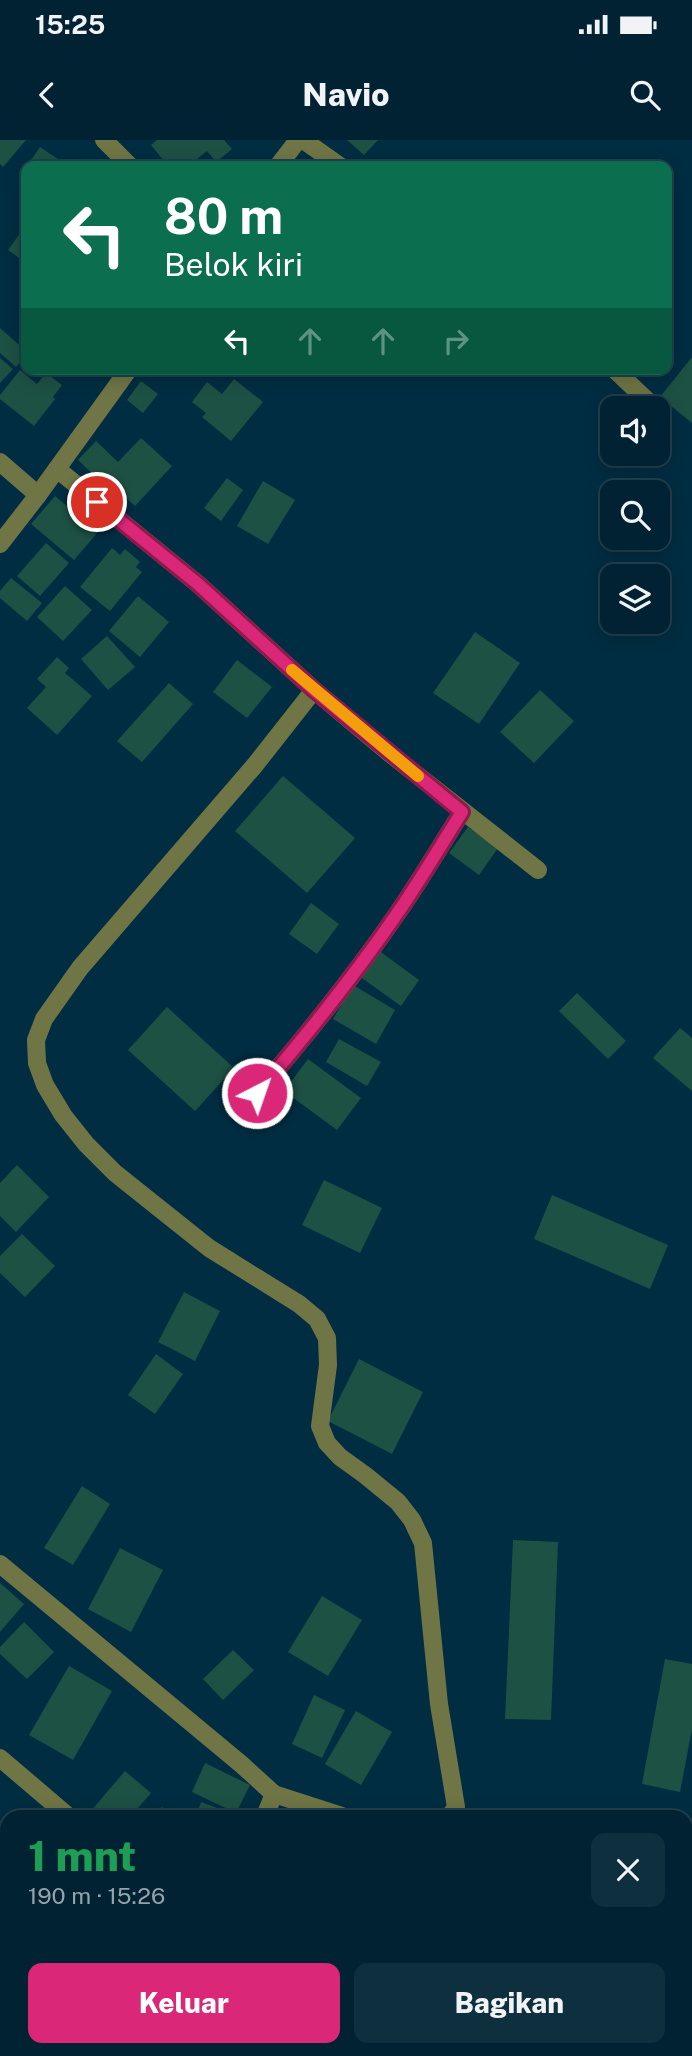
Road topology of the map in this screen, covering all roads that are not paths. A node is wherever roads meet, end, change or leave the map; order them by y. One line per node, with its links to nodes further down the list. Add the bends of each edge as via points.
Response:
1 (104, 140): 3 (street)
2 (300, 140): 4 (street); 5 (street)
3 (125, 161)
4 (282, 161)
5 (332, 161)
6 (125, 375): 10 (street)
7 (621, 375): 8 (street)
8 (644, 396)
9 (0, 462): 11 (street)
10 (57, 469): 11 (street); 13 (street, via 198,584)
11 (38, 495): 12 (street)
12 (0, 544)
13 (314, 690): 14 (street); 23 (street, via 80,968 44,1018 36,1040 37,1063 63,1115 115,1173 208,1248 317,1319 327,1338 320,1426 327,1443 398,1502 423,1543)
14 (462, 812): 15 (street); 16 (street, via 356,971)
15 (538, 870)
16 (257, 1093)
17 (0, 1564): 19 (street)
18 (0, 1758): 20 (street)
19 (274, 1794): 21 (street); 22 (street)
20 (61, 1810)
21 (267, 1810)
22 (323, 1810)
23 (454, 1810)

